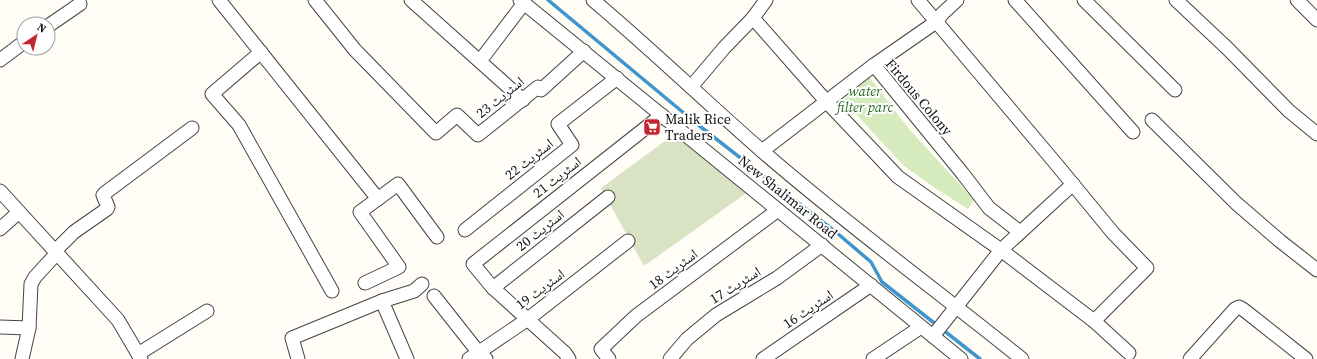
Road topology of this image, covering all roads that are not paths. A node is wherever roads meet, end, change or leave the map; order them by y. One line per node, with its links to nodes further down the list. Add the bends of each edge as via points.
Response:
1 (219, 0): 19 (street)
2 (315, 0): 27 (street, اسٹریٹ 23, via 355,50 436,133 457,115 478,135)
3 (411, 0): 22 (street)
4 (593, 0): 25 (street)
5 (766, 0): 14 (street)
6 (918, 0): 17 (street)
7 (957, 0): 17 (street)
8 (1015, 0): 32 (street)
9 (1084, 0): 26 (street)
10 (1176, 0): 33 (street, via 1289,111)
11 (1297, 0): 16 (street)
12 (522, 1): 20 (street, New Shalimar Road); 22 (street)
13 (80, 4): 15 (street)
14 (753, 18): 25 (street); 28 (street)
15 (56, 20)
16 (1317, 20)
17 (936, 22): 23 (street); 35 (street)
18 (16, 48): 21 (street)
19 (261, 52): 38 (street); 54 (street, via 212,94 238,125)
20 (584, 52): 24 (street, New Shalimar Road); 27 (street, اسٹریٹ 23, via 541,90 538,87)
21 (0, 60)
22 (480, 61): 27 (street)
23 (874, 65): 28 (street, Firdous Colony); 43 (street, Firdous Colony, via 989,208)
24 (617, 78): 29 (street, New Shalimar Road); 42 (street, اسٹریٹ 22, via 558,124 572,145)
25 (691, 87): 34 (street)
26 (1175, 90)
27 (522, 100)
28 (826, 101): 34 (street, Firdous Colony); 47 (street, via 898,177)
29 (662, 115): 39 (street, New Shalimar Road); 53 (street, اسٹریٹ 21, via 473,264)
30 (1152, 120): 49 (street, via 1236,203)
31 (192, 128): 48 (street, via 105,193 103,195 107,210 74,232)
32 (1133, 132)
33 (1317, 134)
34 (762, 151): 57 (street)
35 (1072, 184): 43 (street); 60 (street, via 1113,233 1147,268)
36 (0, 191): 40 (street)
37 (608, 197): 53 (street, اسٹریٹ 20)
38 (378, 199): 44 (street, via 398,184); 50 (street, via 360,212 399,267)
39 (778, 210): 46 (street, New Shalimar Road); 72 (street, اسٹریٹ 18, via 636,316 601,348)
40 (19, 212): 41 (street); 48 (street)
41 (0, 229)
42 (465, 230)
43 (1020, 232): 47 (street)
44 (437, 237)
45 (628, 242): 59 (street, اسٹریٹ 19)
46 (822, 245): 52 (street, New Shalimar Road); 73 (street, اسٹریٹ 17, via 777,278 716,315 687,339)
47 (1001, 250): 57 (street); 60 (street)
48 (56, 252): 63 (street, via 31,284); 66 (street, via 118,320)
49 (1317, 270)
50 (365, 283)
51 (422, 284): 56 (street, via 414,291)
52 (871, 285): 62 (street, New Shalimar Road); 74 (street, اسٹریٹ 16)
53 (493, 288): 59 (street)
54 (332, 291)
55 (434, 296): 67 (street)
56 (382, 301): 69 (street, via 292,338); 70 (street)
57 (954, 310): 64 (street); 77 (street)
58 (207, 311): 66 (street)
59 (528, 319): 67 (street, اسٹریٹ 19); 71 (street)
60 (1094, 321): 65 (street)
61 (0, 326): 63 (street)
62 (921, 327): 64 (street, New Shalimar Road); 75 (street)
63 (29, 328): 68 (street)
64 (935, 333): 76 (street, New Shalimar Road)
65 (1129, 353)
66 (140, 356)
67 (478, 357)
68 (22, 359)
69 (298, 359)
70 (407, 359)
71 (569, 359)
72 (609, 359)
73 (670, 359)
74 (763, 359)
75 (872, 359)
76 (961, 359)
77 (1022, 359)
78 (1190, 359): 79 (street, via 1239,307)
79 (1306, 359)

